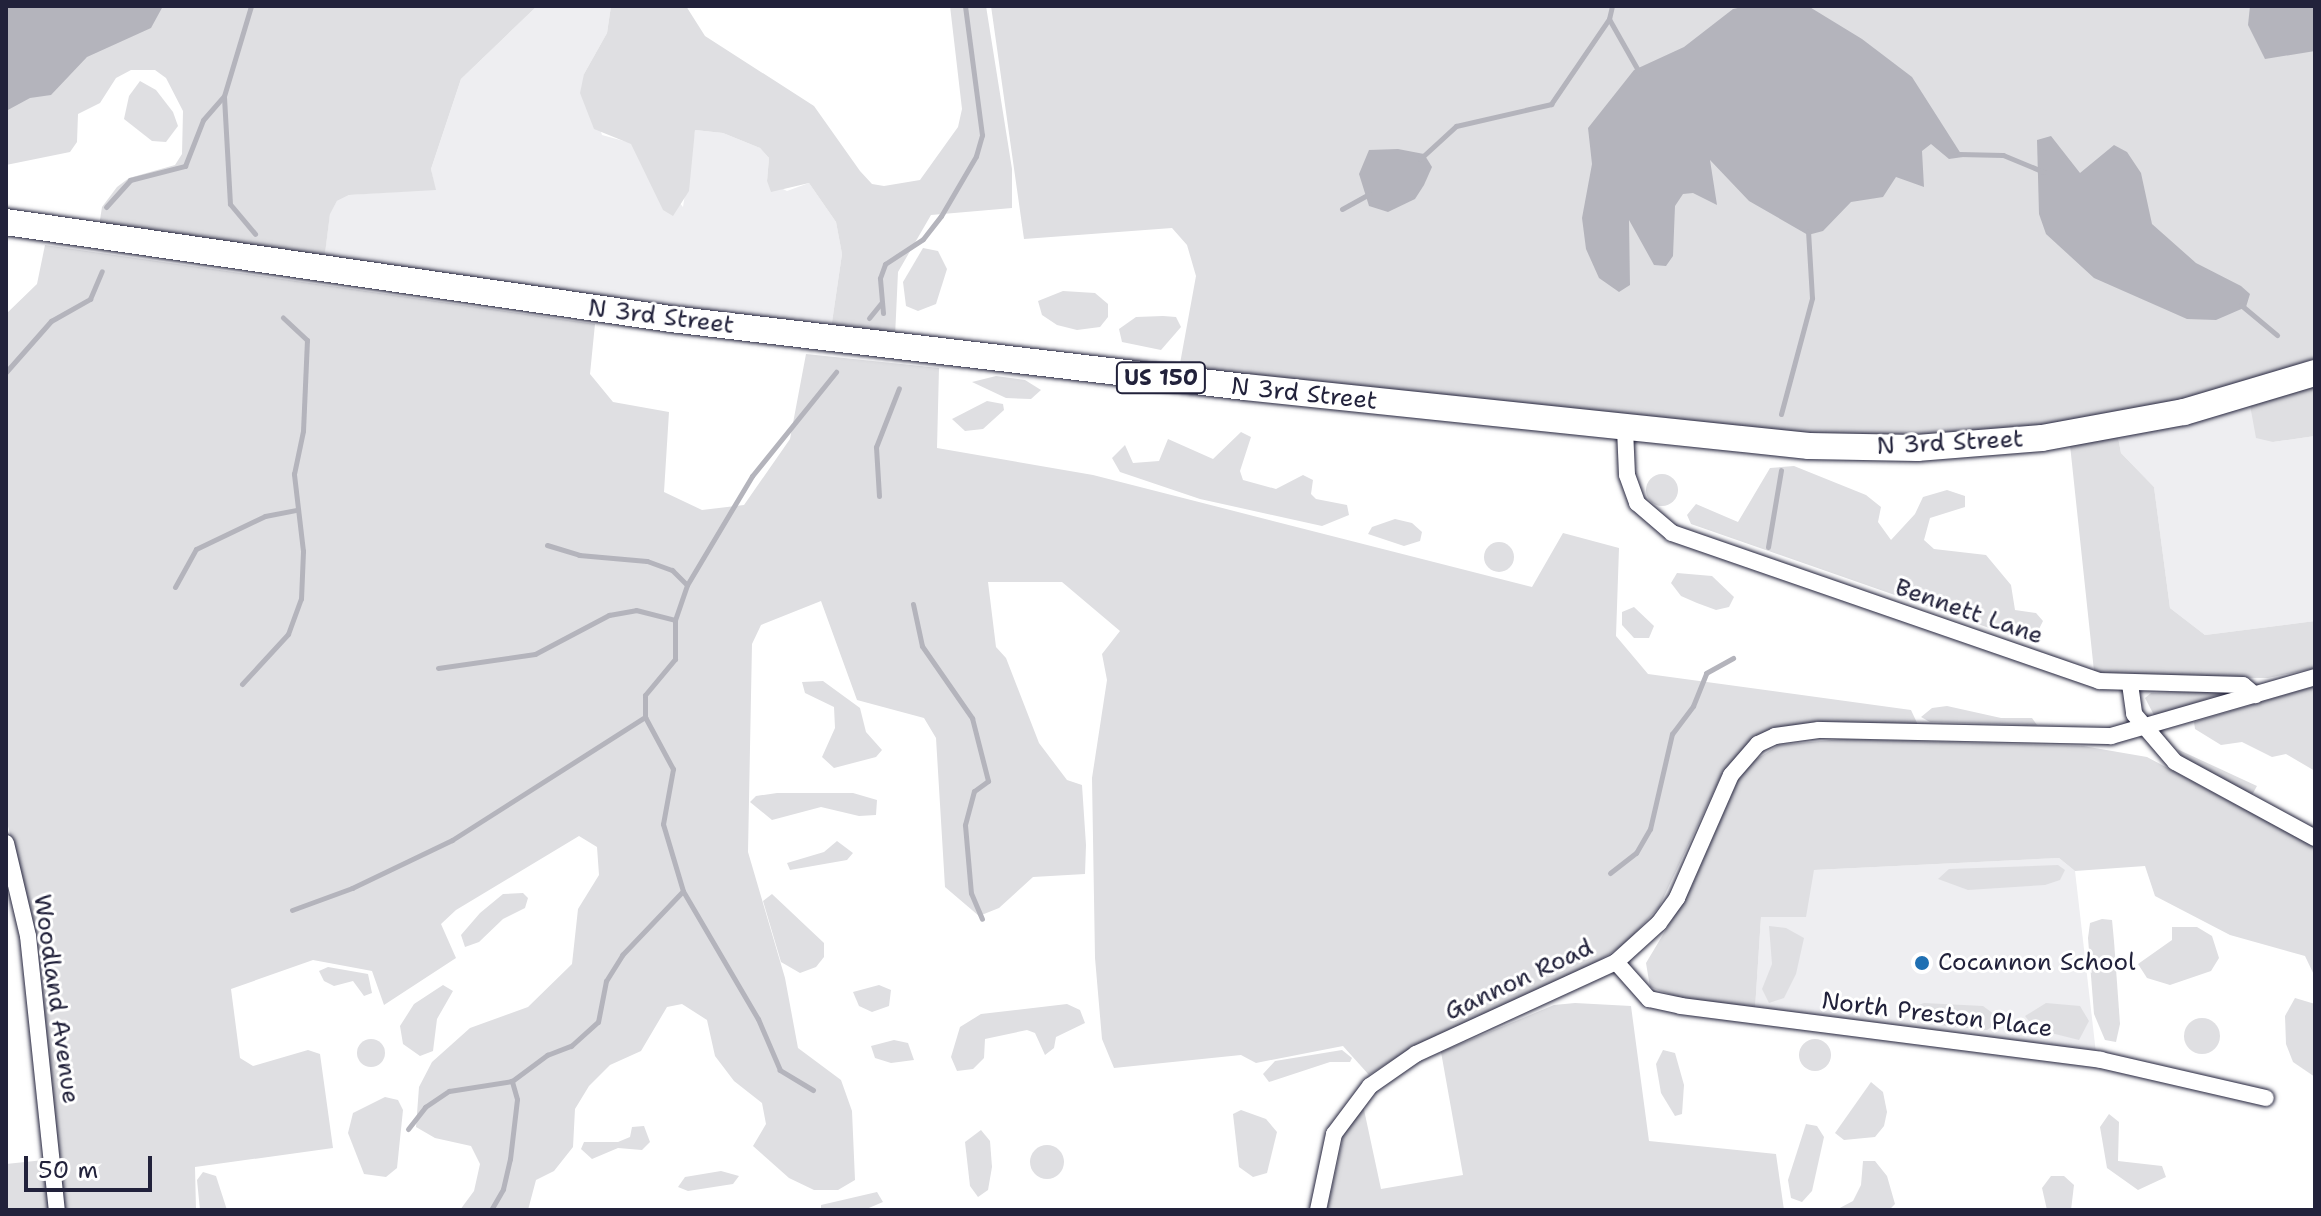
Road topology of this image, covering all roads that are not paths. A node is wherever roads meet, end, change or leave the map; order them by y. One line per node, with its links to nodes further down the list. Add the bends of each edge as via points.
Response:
1 (6, 222): 3 (main road, N 3rd Street / US 150, via 671,319)
2 (2315, 373): 3 (main road, N 3rd Street / US 150, via 2137,423 1987,443 1809,446)
3 (1625, 429): 5 (street, Bennett Lane, via 1625,465 1637,503 1672,533 2049,665 2099,681)
4 (2315, 677): 6 (street)
5 (2130, 684): 6 (street, via 2243,685); 7 (street, via 2134,714)
6 (2255, 695): 7 (street, Gannon Road)
7 (2145, 729): 8 (street, via 2175,762); 10 (street, Gannon Road, via 2111,736 1819,730 1775,736 1745,755 1731,775 1677,898 1659,923)
8 (2315, 838)
9 (6, 843): 12 (street, Woodland Avenue, via 28,936)
10 (1616, 962): 11 (street, North Preston Place, via 1649,999 1681,1006 2101,1060); 13 (street, Gannon Road, via 1416,1054 1370,1086 1334,1134)
11 (2266, 1098)
12 (57, 1210)
13 (1318, 1210)

